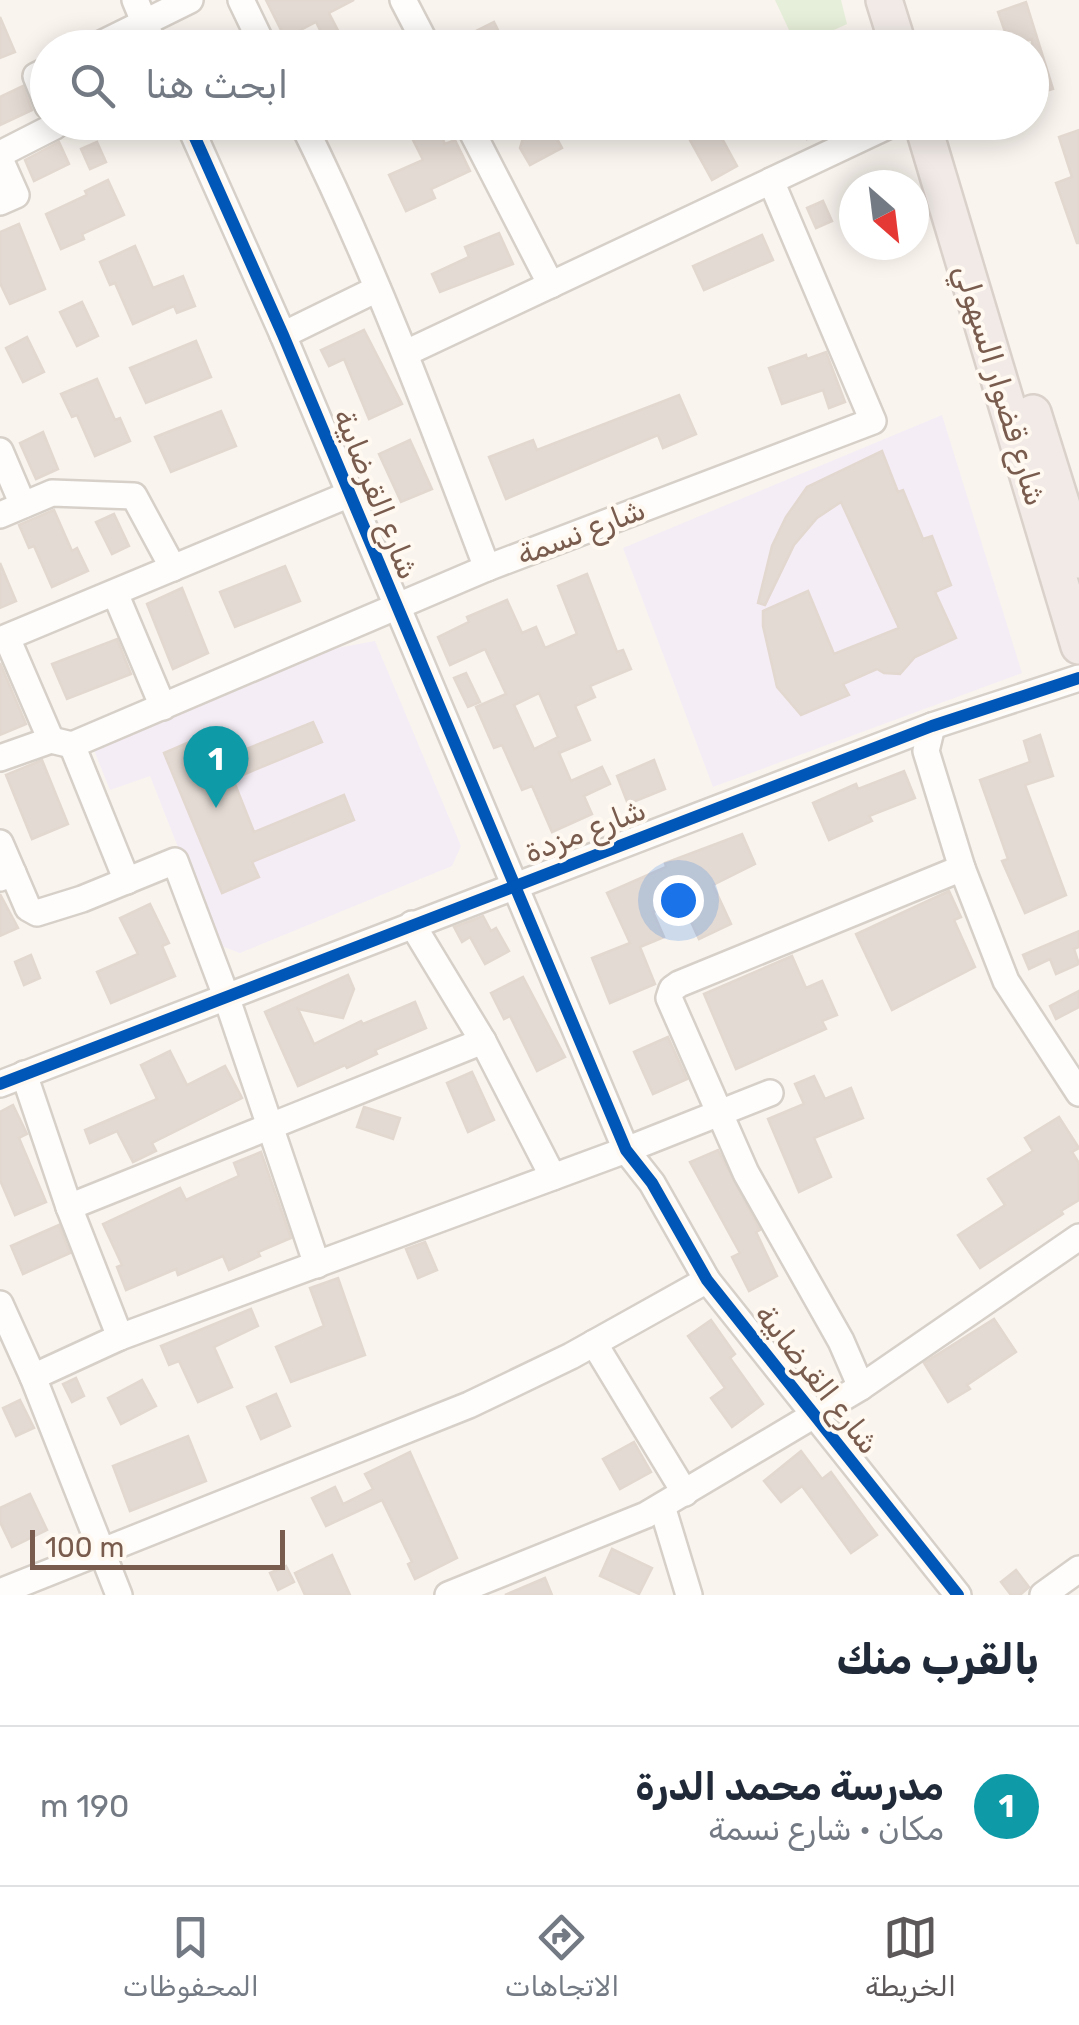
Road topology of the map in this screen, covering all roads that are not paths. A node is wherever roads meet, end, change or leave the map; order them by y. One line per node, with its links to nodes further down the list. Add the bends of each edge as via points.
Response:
1 (190, 0): 6 (street)
2 (240, 0): 8 (street)
3 (403, 0): 9 (street)
4 (884, 0): 10 (highway)
5 (909, 0): 11 (highway)
6 (139, 11): 7 (street)
7 (115, 30)
8 (255, 30)
9 (419, 30)
10 (893, 30)
11 (918, 30)
12 (30, 140): 19 (street)
13 (196, 140): 24 (street, شارع القرضابية)
14 (311, 140): 23 (street)
15 (476, 140): 22 (street)
16 (858, 140): 20 (street)
17 (927, 140): 35 (highway, شارع قضوار السهولي)
18 (951, 140): 29 (highway)
19 (0, 156): 21 (street, via 16,195)
20 (771, 182): 22 (street); 31 (street, شارع نسمة, via 874,421)
21 (0, 202)
22 (551, 285): 25 (street)
23 (377, 289): 24 (street); 25 (street)
24 (283, 335): 27 (street, شارع القرضابية)
25 (406, 353): 31 (street)
26 (0, 451): 28 (street)
27 (350, 494): 30 (street); 33 (street, شارع القرضابية)
28 (12, 510): 30 (street, via 52,494 134,496)
29 (1079, 560)
30 (173, 568): 32 (street)
31 (487, 568): 33 (street, شارع نسمة)
32 (115, 592): 34 (street); 37 (street)
33 (394, 606): 37 (street, شارع نسمة); 45 (street, شارع القرضابية)
34 (3, 639): 39 (street)
35 (1079, 646)
36 (1079, 678): 38 (street, شارع مزدة)
37 (163, 706): 39 (street, شارع نسمة)
38 (932, 726): 42 (street, via 926,752); 45 (street, شارع مزدة)
39 (61, 742): 40 (street, شارع نسمة); 44 (street)
40 (0, 758)
41 (0, 844): 43 (street)
42 (962, 868): 51 (street, via 1006,981); 52 (street, via 672,989 672,1007)
43 (7, 876): 44 (street, via 37,913)
44 (127, 881): 47 (street, via 175,861)
45 (516, 884): 46 (street, شارع مزدة); 54 (street, شارع القرضابية)
46 (412, 924): 47 (street, شارع مزدة); 48 (street)
47 (226, 996): 49 (street, شارع مزدة); 53 (street)
48 (482, 1040): 53 (street); 55 (street)
49 (12, 1079): 56 (street)
50 (770, 1094): 52 (street)
51 (1079, 1094)
52 (718, 1114): 54 (street); 64 (street)
53 (272, 1127): 56 (street); 58 (street)
54 (626, 1150): 55 (street); 59 (street, شارع القرضابية)
55 (553, 1177): 58 (street)
56 (69, 1206): 61 (street)
57 (1079, 1237): 64 (street)
58 (318, 1265): 61 (street)
59 (707, 1280): 62 (street); 65 (street, شارع القرضابية)
60 (0, 1304): 63 (street)
61 (120, 1337): 63 (street)
62 (594, 1344): 66 (street); 67 (street, via 468,1405)
63 (33, 1377): 67 (street)
64 (861, 1386): 65 (street)
65 (816, 1415): 66 (street); 73 (street, شارع القرضابية)
66 (674, 1499): 71 (street); 72 (street)
67 (102, 1552): 69 (street); 70 (street)
68 (1079, 1569): 74 (street)
69 (0, 1592)
70 (119, 1595)
71 (448, 1595)
72 (689, 1595)
73 (958, 1595)
74 (1043, 1595)

